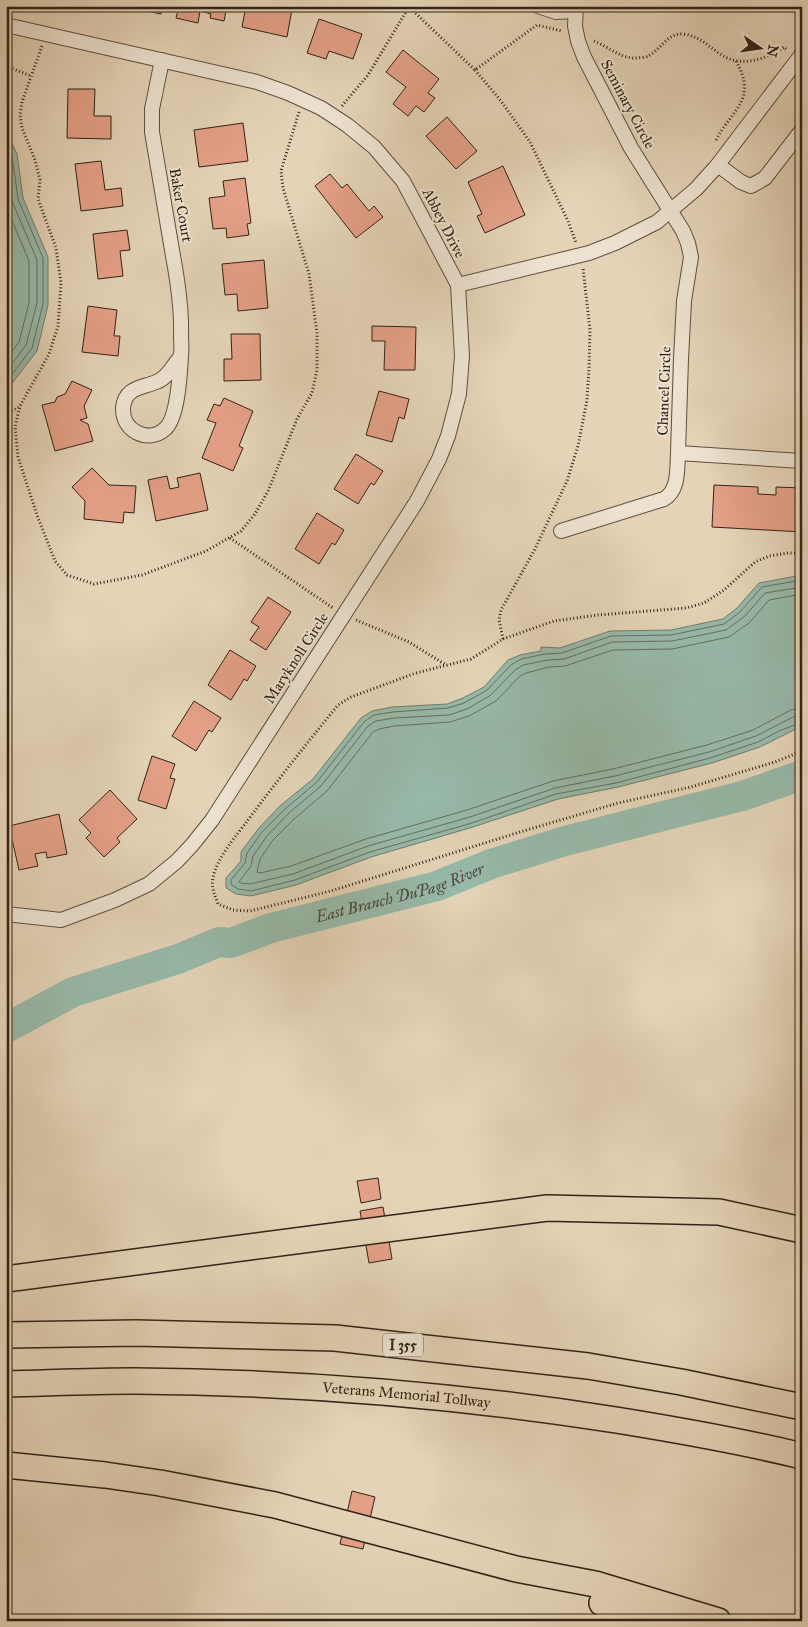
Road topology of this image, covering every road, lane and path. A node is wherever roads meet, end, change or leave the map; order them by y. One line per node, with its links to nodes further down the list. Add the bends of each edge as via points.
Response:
1 (538, 6): 3 (street, via 556,12)
2 (408, 7): 13 (path, via 368,75)
3 (576, 9): 16 (street, Seminary Circle, via 575,26 584,58 631,148)
4 (6, 24): 5 (street, Abbey Drive)
5 (46, 34): 7 (street, Abbey Drive); 11 (path)
6 (800, 58): 15 (street)
7 (162, 60): 12 (street, Abbey Drive, via 256,82); 19 (street, Baker Court, via 152,109 152,132 182,315)
8 (736, 61): 15 (path, via 743,73 745,87 742,100 711,151)
9 (6, 66): 11 (path)
10 (475, 70): 17 (path, via 530,142 568,221)
11 (31, 76): 20 (path, via 20,115 40,180 38,199 56,248 61,282 58,326 49,354)
12 (303, 100): 13 (street, Abbey Drive); 20 (path, via 281,171 283,188 309,274 317,333 317,370 312,393 268,491 241,531 206,551 142,575 94,584 67,575 55,561 18,457 15,426)
13 (333, 116): 18 (street, Abbey Drive, via 374,147 403,181)
14 (802, 130): 15 (street, via 765,178 751,186 740,182)
15 (718, 165): 16 (street)
16 (670, 211): 17 (street, via 657,222 615,243); 22 (street, Chancel Circle, via 683,230 691,257 684,311)
17 (579, 255): 18 (street); 26 (path, via 590,330 587,400 578,446 567,481 501,610 499,620)
18 (458, 285): 28 (street, Maryknoll Circle, via 462,356 458,394 439,460 417,501 212,820 192,845 149,884 115,900 61,920)
19 (181, 356): 19 (street, Baker Court, via 158,382 138,387 126,398 123,414 137,433 153,435 172,420)
20 (20, 406): 21 (path)
21 (6, 415)
22 (678, 453): 23 (street, Chancel Circle); 24 (street, via 676,485 669,496)
23 (802, 461)
24 (561, 531)
25 (802, 553): 26 (path, via 788,552 755,562 704,603 686,608 554,621)
26 (503, 639): 27 (path, via 470,659 416,673 338,705 219,861 213,878 218,904 233,910 250,911 332,891 520,832 618,803 691,787)
27 (802, 751)
28 (6, 914)
29 (798, 1228): 30 (highway, via 719,1212 547,1208)
30 (6, 1279)
31 (6, 1336): 33 (highway, I 355, via 136,1333 335,1338 588,1366)
32 (6, 1384): 34 (highway, Veterans Memorial Tollway, via 134,1381 382,1391 580,1415)
33 (799, 1406)
34 (794, 1454)
35 (6, 1465): 36 (highway, via 160,1483 275,1505)
36 (516, 1569): 37 (highway); 38 (highway, via 595,1584)
37 (655, 1621)
38 (718, 1621)

